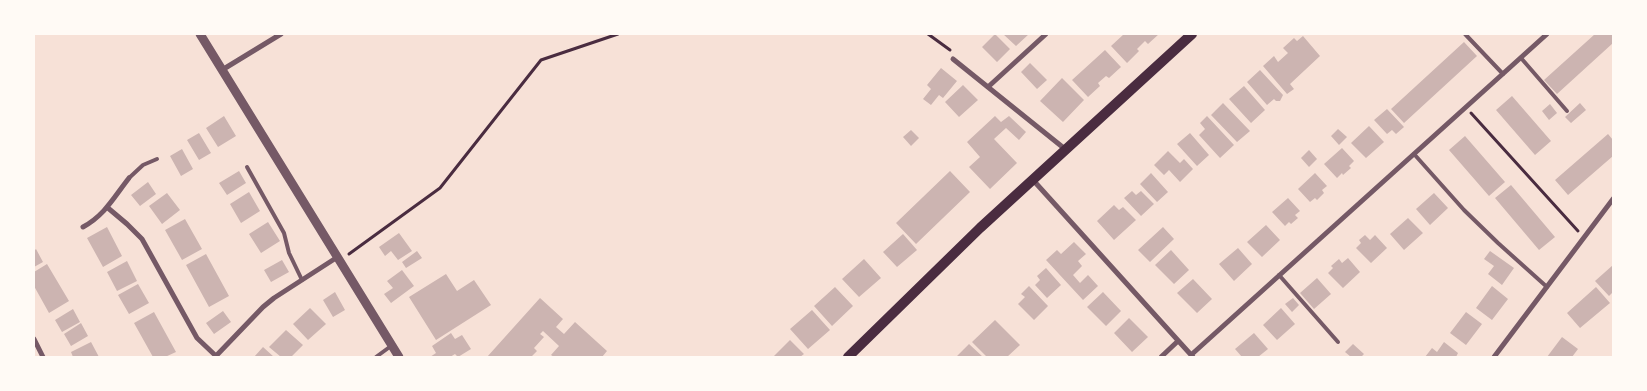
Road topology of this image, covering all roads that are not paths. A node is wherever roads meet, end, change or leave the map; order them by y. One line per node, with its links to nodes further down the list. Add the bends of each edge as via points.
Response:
1 (200, 34): 9 (street)
2 (280, 34): 9 (street)
3 (1046, 34): 11 (street)
4 (1192, 34): 13 (main road)
5 (1465, 34): 10 (lane)
6 (1547, 34): 7 (street)
7 (1521, 58): 10 (street); 12 (lane)
8 (953, 59): 11 (street)
9 (222, 70): 22 (street)
10 (1503, 74): 14 (street)
11 (988, 87): 13 (street)
12 (1567, 110)
13 (1065, 149): 18 (main road)
14 (1414, 154): 23 (street); 25 (lane, via 1464,210)
15 (157, 159): 17 (lane, via 143,164)
16 (247, 167): 24 (lane, via 284,233 288,253)
17 (128, 178): 20 (street)
18 (1032, 180): 27 (street); 35 (main road)
19 (1613, 199): 25 (street)
20 (108, 208): 21 (street); 32 (street, via 142,240 197,338)
21 (83, 227)
22 (338, 260): 24 (street); 29 (street)
23 (1279, 276): 28 (lane); 30 (street)
24 (302, 280): 32 (street, via 263,307)
25 (1548, 286): 37 (street)
26 (34, 339): 31 (street)
27 (1178, 341): 30 (street); 36 (street)
28 (1338, 342)
29 (391, 346): 33 (lane); 34 (street)
30 (1193, 356)
31 (44, 357)
32 (216, 357)
33 (376, 357)
34 (399, 357)
35 (848, 357)
36 (1161, 357)
37 (1494, 357)

